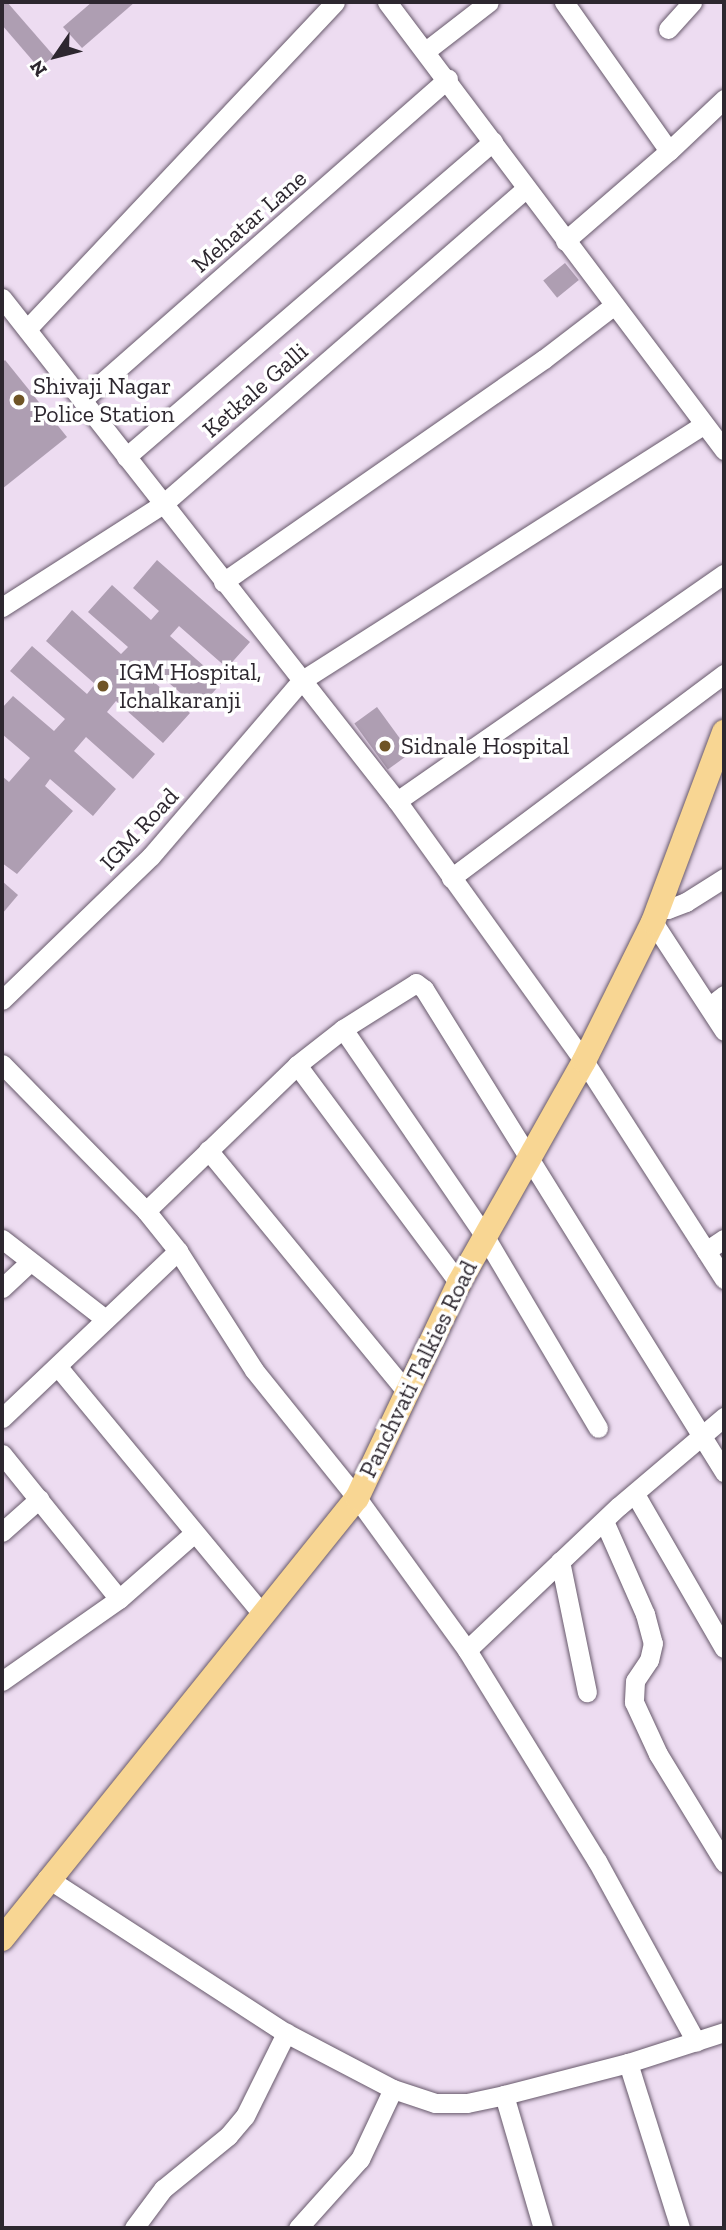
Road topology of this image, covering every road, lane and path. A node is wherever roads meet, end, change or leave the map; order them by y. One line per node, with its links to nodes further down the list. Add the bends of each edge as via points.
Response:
1 (335, 2): 16 (street)
2 (387, 2): 7 (street)
3 (489, 2): 7 (street)
4 (564, 2): 11 (street)
5 (692, 2): 6 (street)
6 (668, 29)
7 (427, 50): 8 (street)
8 (447, 78): 10 (street); 17 (street, Mehatar Lane)
9 (724, 99): 11 (street)
10 (493, 141): 12 (street); 20 (street)
11 (669, 151): 13 (street)
12 (526, 189): 13 (street); 21 (street, Ketkale Galli)
13 (565, 241): 15 (street)
14 (2, 298): 16 (street)
15 (613, 306): 18 (street); 23 (street)
16 (27, 329): 17 (street)
17 (82, 400): 20 (street)
18 (702, 426): 19 (street); 26 (street, IGM Road)
19 (724, 450)
20 (126, 457): 21 (street)
21 (163, 504): 23 (street); 24 (street, Ketkale Galli)
22 (724, 574): 28 (street)
23 (223, 582): 26 (street)
24 (2, 607)
25 (724, 674): 29 (street)
26 (302, 681): 28 (street); 32 (street, IGM Road, via 150,856)
27 (724, 732): 31 (main road, Panchvati Talkies Road)
28 (397, 801): 29 (street)
29 (451, 878): 36 (street)
30 (724, 878): 31 (street)
31 (656, 914): 33 (street); 36 (main road, Panchvati Talkies Road)
32 (2, 1000)
33 (717, 1000): 35 (street)
34 (343, 1029): 38 (street); 40 (street, via 416,983 424,989); 42 (street)
35 (724, 1031)
36 (584, 1061): 40 (main road, Panchvati Talkies Road); 46 (street)
37 (2, 1064): 41 (street)
38 (297, 1065): 39 (street); 49 (street)
39 (208, 1150): 41 (street); 53 (street)
40 (528, 1158): 42 (main road, Panchvati Talkies Road); 57 (street)
41 (146, 1211): 45 (street)
42 (484, 1234): 49 (main road, Panchvati Talkies Road); 56 (street)
43 (2, 1239): 47 (street)
44 (724, 1239): 46 (street)
45 (178, 1251): 51 (street); 61 (street, via 254,1370)
46 (706, 1251): 48 (street)
47 (30, 1262): 50 (street); 51 (street)
48 (724, 1279)
49 (459, 1283): 53 (main road, Panchvati Talkies Road)
50 (2, 1288)
51 (104, 1318): 52 (street)
52 (58, 1367): 55 (street); 65 (street)
53 (407, 1392): 61 (main road, Panchvati Talkies Road)
54 (724, 1417): 57 (street)
55 (2, 1418)
56 (598, 1428)
57 (699, 1436): 59 (street); 60 (street)
58 (2, 1454): 62 (street)
59 (724, 1472)
60 (635, 1494): 63 (street); 69 (street)
61 (356, 1498): 68 (main road, Panchvati Talkies Road); 70 (street)
62 (39, 1499): 64 (street); 67 (street)
63 (604, 1521): 66 (street); 73 (street, via 653,1643 649,1660 635,1681 634,1702 658,1754)
64 (2, 1532)
65 (192, 1534): 67 (street); 68 (street)
66 (560, 1561): 70 (street); 72 (street)
67 (119, 1599): 71 (street)
68 (263, 1615): 74 (main road, Panchvati Talkies Road)
69 (724, 1648)
70 (467, 1650): 78 (street, via 597,1861)
71 (2, 1682)
72 (587, 1692)
73 (724, 1862)
74 (47, 1878): 75 (main road, Panchvati Talkies Road); 77 (street)
75 (2, 1939)
76 (724, 2032): 78 (street)
77 (286, 2033): 80 (street); 82 (street, via 246,2116 163,2189)
78 (696, 2042): 79 (street)
79 (628, 2063): 81 (street); 85 (street)
80 (393, 2089): 81 (street, via 435,2103 467,2103); 83 (street, via 360,2159)
81 (504, 2095): 84 (street)
82 (134, 2228)
83 (298, 2228)
84 (543, 2228)
85 (680, 2228)

